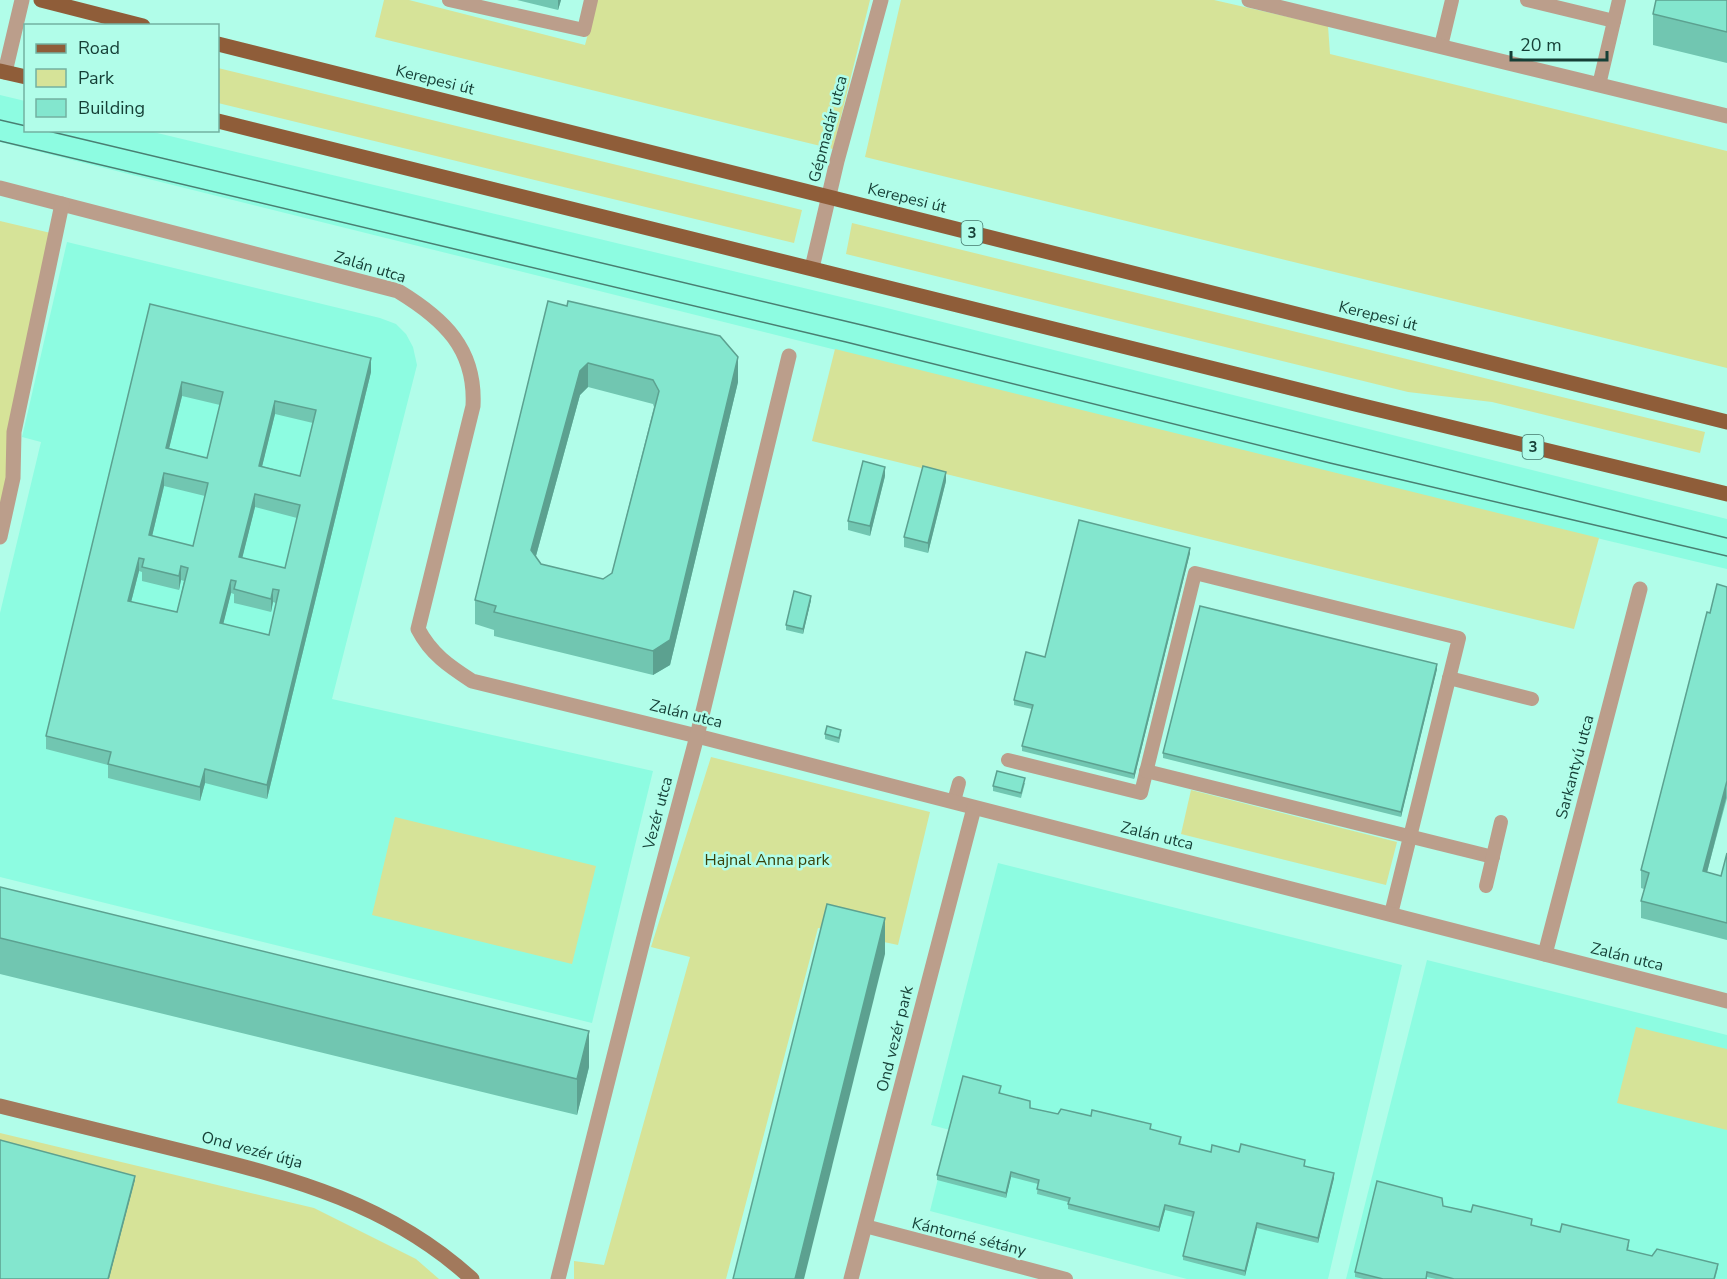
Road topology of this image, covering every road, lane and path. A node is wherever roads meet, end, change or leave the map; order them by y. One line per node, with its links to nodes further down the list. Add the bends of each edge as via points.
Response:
1 (22, 0): 15 (street)
2 (40, 0): 12 (main road)
3 (449, 0): 4 (lane, via 584,30)
4 (591, 0)
5 (881, 0): 21 (street, Gépmadár utca)
6 (1249, 0): 10 (street)
7 (1452, 0): 14 (lane)
8 (1527, 0): 11 (lane)
9 (1619, 0): 11 (lane)
10 (1279, 4): 14 (street)
11 (1614, 21): 17 (lane)
12 (135, 24)
13 (219, 44): 21 (main road, Kerepesi út / 3)
14 (1441, 46): 17 (street)
15 (2, 71): 16 (main road)
16 (24, 76)
17 (1599, 85): 18 (street)
18 (1727, 116)
19 (219, 121): 23 (main road, 3)
20 (0, 188): 22 (street, Zalán utca)
21 (829, 197): 23 (street, Gépmadár utca); 25 (main road, Kerepesi út / 3)
22 (62, 204): 27 (street, via 14,432 14,478); 31 (street, Zalán utca, via 398,291 439,319 458,341 474,384 473,406 418,629 427,646 472,681)
23 (812, 268): 26 (main road, 3)
24 (789, 356): 31 (street, Vezér utca)
25 (1727, 422)
26 (1727, 494)
27 (0, 537)
28 (1640, 589): 42 (street, Sarkantyú utca)
29 (1449, 678): 30 (lane); 33 (lane, via 1459,638 1195,573); 38 (lane)
30 (1532, 699)
31 (697, 736): 35 (street, Zalán utca); 47 (street, Vezér utca)
32 (1008, 760): 33 (lane, via 1141,793)
33 (1146, 771): 38 (lane)
34 (959, 783): 35 (lane)
35 (954, 801): 36 (street, Zalán utca)
36 (974, 808): 41 (street, Zalán utca); 45 (street, Ond vezér park)
37 (1502, 822): 39 (lane)
38 (1410, 837): 39 (lane); 41 (lane)
39 (1493, 857): 40 (lane)
40 (1486, 886)
41 (1391, 914): 42 (street, Zalán utca)
42 (1545, 954): 43 (street, Zalán utca)
43 (1727, 1001)
44 (0, 1106): 46 (street, Ond vezér útja, via 263,1171 331,1192 389,1219)
45 (865, 1226): 48 (street, Ond vezér park); 49 (lane, Kántorné sétány)
46 (472, 1279)
47 (558, 1279)
48 (851, 1279)
49 (1066, 1279)

